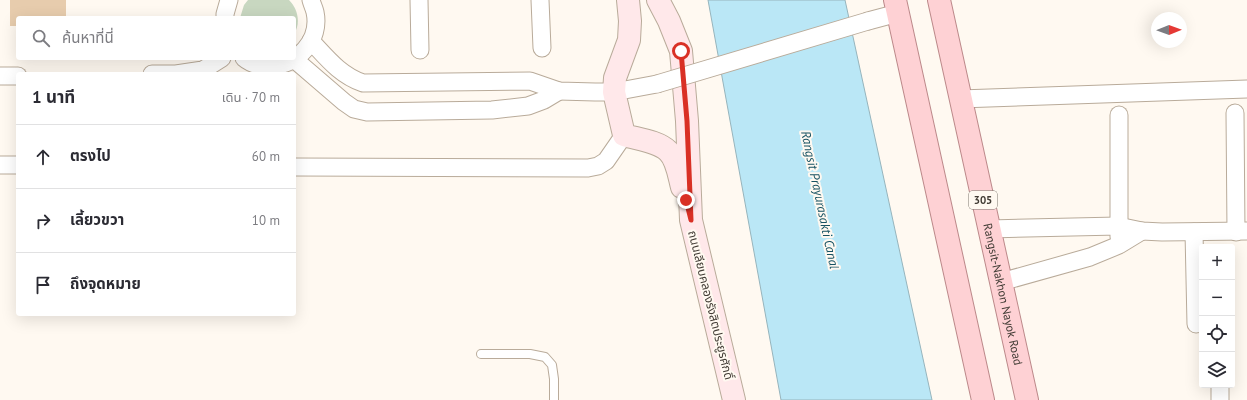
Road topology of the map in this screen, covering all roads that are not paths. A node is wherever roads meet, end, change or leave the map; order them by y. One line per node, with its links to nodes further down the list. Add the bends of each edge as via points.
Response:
1 (230, 0): 9 (street)
2 (311, 0): 10 (street, via 315,12)
3 (419, 0): 12 (street)
4 (540, 0): 11 (street)
5 (628, 0): 23 (street, via 629,40 615,78)
6 (658, 0): 31 (street, ถนนเลียบคลองรังสิตประยูรศักดิ์, via 681,51)
7 (939, 0): 24 (main road, Rangsit-Nakhon Nayok Road / 305)
8 (897, 6): 23 (street, bridge, via 868,21 657,84); 44 (main road)
9 (225, 16)
10 (311, 42): 13 (street); 22 (street, via 337,69 351,79 363,83 530,81)
11 (542, 48)
12 (420, 50)
13 (296, 57)
14 (219, 60): 18 (street, via 204,70)
15 (247, 60): 16 (street, via 263,66 279,66)
16 (292, 60)
17 (295, 60): 22 (street, via 344,102 354,109 366,112 492,110 528,106)
18 (190, 72)
19 (0, 76): 20 (street)
20 (16, 76)
21 (1247, 89): 24 (street)
22 (559, 91): 23 (street)
23 (614, 92): 27 (street)
24 (960, 99): 33 (main road, Rangsit-Nakhon Nayok Road / 305)
25 (1235, 113): 36 (street)
26 (1119, 115): 32 (street)
27 (624, 135): 30 (street, via 606,161 588,168); 31 (street, via 656,144 669,151 676,164)
28 (0, 165): 29 (street)
29 (16, 165)
30 (296, 167)
31 (691, 220): 43 (street, ถนนเลียบคลองรังสิตประยูรศักดิ์)
32 (1118, 226): 33 (street); 34 (street); 37 (street)
33 (989, 229): 38 (main road, Rangsit-Nakhon Nayok Road / 305)
34 (1142, 231): 35 (street); 37 (street)
35 (1194, 232): 36 (street); 39 (street)
36 (1242, 232)
37 (1119, 245): 38 (street, via 1090,257)
38 (1001, 282): 45 (main road, Rangsit-Nakhon Nayok Road / 305)
39 (1196, 324)
40 (480, 354): 42 (lane, via 530,354 545,357 552,365)
41 (1220, 388): 46 (street)
42 (554, 400)
43 (734, 400)
44 (983, 400)
45 (1027, 400)
46 (1220, 400)

